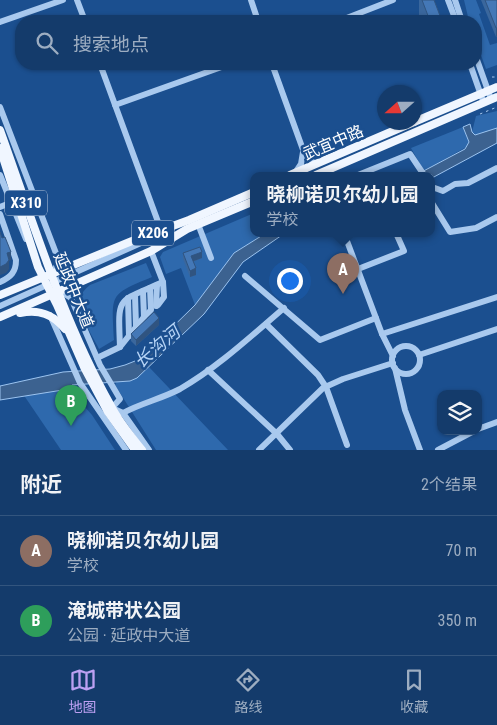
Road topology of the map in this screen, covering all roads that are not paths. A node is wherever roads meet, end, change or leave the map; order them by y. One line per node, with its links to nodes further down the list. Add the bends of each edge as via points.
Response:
1 (63, 0): 7 (street)
2 (77, 0): 8 (street)
3 (251, 0): 9 (street)
4 (393, 0): 10 (street)
5 (448, 0): 11 (street)
6 (454, 0): 12 (street)
7 (20, 15)
8 (83, 15)
9 (256, 15)
10 (355, 15)
11 (454, 15)
12 (460, 15)
13 (15, 17): 14 (street)
14 (0, 22)
15 (102, 70): 23 (street)
16 (213, 70): 23 (street)
17 (274, 70): 29 (street)
18 (473, 70): 21 (street)
19 (479, 70): 21 (street)
20 (497, 87): 21 (main road, 武宜中路)
21 (484, 92): 22 (street); 25 (main road, 武宜中路)
22 (490, 99): 34 (main road, 武宜中路)
23 (115, 105): 49 (street)
24 (0, 107): 58 (street, via 59,261)
25 (422, 119)
26 (0, 130): 58 (main road, 延政中大道 / X310)
27 (395, 130): 30 (main road, 武宜中路)
28 (0, 148): 54 (main road, 延政中大道 / X310)
29 (303, 151): 30 (street, via 306,158); 32 (street, via 304,156)
30 (316, 164): 33 (main road, 武宜中路)
31 (497, 168): 38 (street, via 468,183 455,184 443,191)
32 (294, 172)
33 (298, 172)
34 (326, 172)
35 (373, 172): 36 (street, via 410,154)
36 (422, 172)
37 (0, 175): 40 (street)
38 (435, 189)
39 (250, 194): 46 (main road, X206)
40 (10, 203): 42 (street); 54 (street)
41 (250, 203): 47 (main road, X206)
42 (0, 207)
43 (435, 208): 45 (street, via 450,232 476,228)
44 (0, 214): 57 (street, via 16,260 14,272)
45 (497, 217)
46 (189, 220): 49 (main road, X206); 58 (street)
47 (198, 224): 48 (main road, X206); 53 (street)
48 (186, 229): 52 (main road, X206); 58 (street)
49 (161, 230): 58 (main road, X206)
50 (346, 237): 55 (street)
51 (398, 237): 55 (street, via 404,251)
52 (151, 251): 58 (main road, X206); 59 (street)
53 (211, 258)
54 (38, 267): 58 (main road, 延政中大道 / X310)
55 (358, 269): 71 (street)
56 (245, 276): 66 (street)
57 (0, 282)
58 (52, 285): 61 (main road, X206); 65 (street); 69 (main road, X206); 76 (main road, 延政中大道 / X310); 80 (street, via 71,298); 82 (main road, 延政中大道 / X310)
59 (157, 285): 60 (street); 67 (street); 67 (street, via 158,305)
60 (143, 291): 62 (street); 70 (street)
61 (0, 295)
62 (135, 295): 64 (street); 73 (street)
63 (497, 297): 75 (street)
64 (128, 298): 77 (street); 78 (street, via 119,309)
65 (0, 307)
66 (284, 308): 71 (street, via 320,340); 72 (street)
67 (151, 310): 70 (street)
68 (50, 315): 69 (main road, via 38,311); 76 (main road); 85 (street, via 80,383)
69 (1, 317)
70 (144, 317): 73 (street)
71 (376, 318): 75 (street)
72 (266, 324): 83 (street); 84 (street)
73 (136, 326): 77 (street)
74 (497, 329): 79 (street)
75 (382, 334): 81 (street)
76 (70, 336): 82 (main road, 延政中大道 / X310)
77 (129, 336): 78 (street)
78 (120, 348): 80 (street)
79 (419, 355): 81 (street, via 414,348 406,346 397,349); 81 (street, via 418,368 411,373 402,373)
80 (97, 358): 85 (street, via 120,399)
81 (394, 362): 84 (street); 98 (street, via 405,410)
82 (87, 366): 85 (main road, 延政中大道)
83 (208, 370): 86 (street, via 168,396); 89 (street)
84 (326, 387): 89 (street); 91 (street)
85 (107, 413): 86 (street); 92 (street); 93 (main road, 延政中大道); 94 (main road, 延政中大道)
86 (123, 413): 95 (street)
87 (497, 422): 88 (street)
88 (482, 428)
89 (277, 434): 96 (street); 97 (street)
90 (466, 435): 99 (street)
91 (347, 444)
92 (126, 450)
93 (135, 450)
94 (142, 450)
95 (149, 450)
96 (259, 450)
97 (290, 450)
98 (420, 450)
99 (438, 450)

